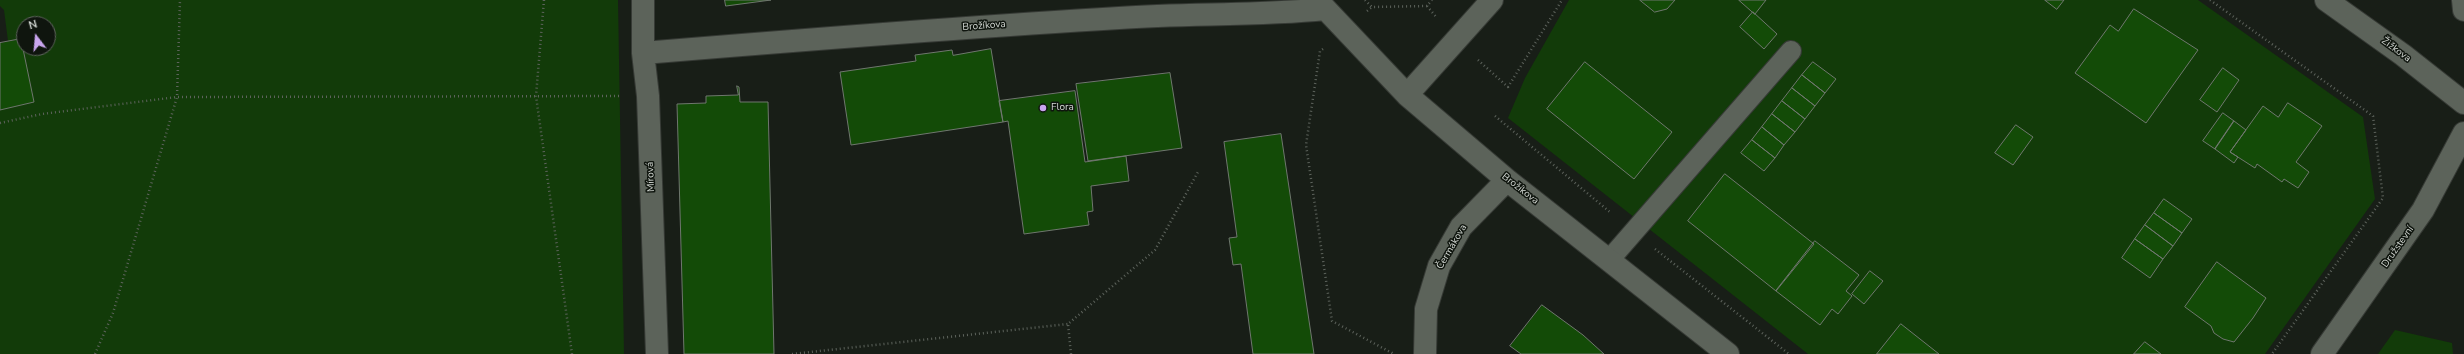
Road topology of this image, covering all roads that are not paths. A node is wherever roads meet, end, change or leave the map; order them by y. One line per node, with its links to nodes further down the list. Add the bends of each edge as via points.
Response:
1 (643, 0): 8 (street, Mírová)
2 (1492, 0): 9 (street)
3 (2326, 0): 10 (street, Žižkova)
4 (2463, 0): 6 (street)
5 (1321, 5): 8 (street, Brožíkova, via 1270,15 1183,14 1028,23); 9 (street, Brožíkova)
6 (2464, 10)
7 (1791, 51): 13 (lane)
8 (643, 53): 14 (street, Mírová, via 648,96)
9 (1407, 95): 12 (street, Brožíkova)
10 (2464, 103)
11 (2464, 133): 17 (street, Družstevní, via 2424,210)
12 (1507, 180): 13 (street, Brožíkova); 15 (street, Čermákova, via 1461,227 1439,266 1426,309)
13 (1610, 259): 16 (street, Brožíkova)
14 (657, 354)
15 (1425, 354)
16 (1728, 354)
17 (2322, 354)

